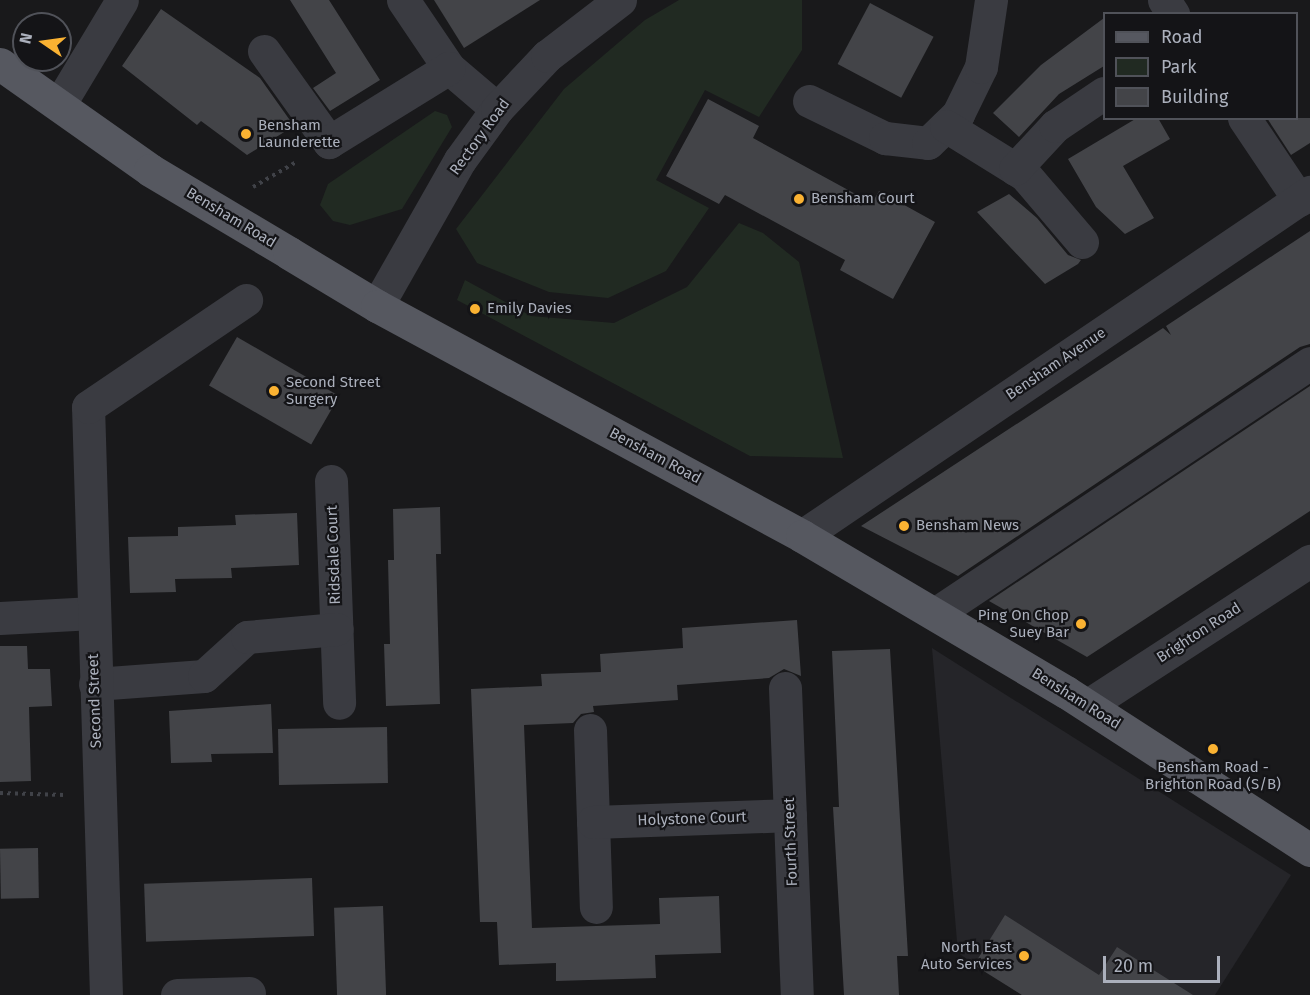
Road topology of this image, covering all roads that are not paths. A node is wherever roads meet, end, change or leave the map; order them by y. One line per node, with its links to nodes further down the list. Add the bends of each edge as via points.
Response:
1 (122, 0): 10 (street)
2 (403, 0): 7 (street)
3 (991, 0): 13 (street, via 981,66 958,114)
4 (601, 5): 11 (street, Rectory Road)
5 (264, 51): 7 (street, via 329,142)
6 (0, 64): 10 (main road, Bensham Road)
7 (449, 68): 11 (street)
8 (1103, 94): 14 (street, via 1054,126)
9 (809, 100): 13 (street, via 885,138 928,143)
10 (59, 105): 18 (main road, Bensham Road, via 150,170)
11 (497, 109): 18 (street, Rectory Road, via 460,160)
12 (1246, 120): 15 (street)
13 (946, 126): 14 (street)
14 (1015, 169): 16 (street, via 1025,175)
15 (1304, 196): 21 (street, Bensham Avenue)
16 (1082, 242)
17 (246, 300): 23 (street, Second Street, via 88,407)
18 (376, 306): 21 (main road, Bensham Road)
19 (1310, 363): 24 (street)
20 (331, 481): 26 (street, Ridsdale Court)
21 (802, 536): 24 (main road, Bensham Road)
22 (1310, 561): 30 (street, Brighton Road)
23 (93, 613): 25 (street); 27 (street, Second Street)
24 (935, 614): 30 (main road, Bensham Road)
25 (0, 618)
26 (337, 629): 27 (street, via 247,638 204,676); 29 (street, Ridsdale Court)
27 (95, 684): 37 (street, Second Street)
28 (785, 688): 32 (street, Fourth Street)
29 (339, 703)
30 (1088, 705): 34 (main road, Bensham Road)
31 (590, 730): 33 (street)
32 (790, 815): 33 (street, Holystone Court); 39 (street, Fourth Street)
33 (593, 822): 35 (street)
34 (1310, 850)
35 (596, 907)
36 (249, 993): 38 (street)
37 (106, 995)
38 (177, 995)
39 (796, 995)

